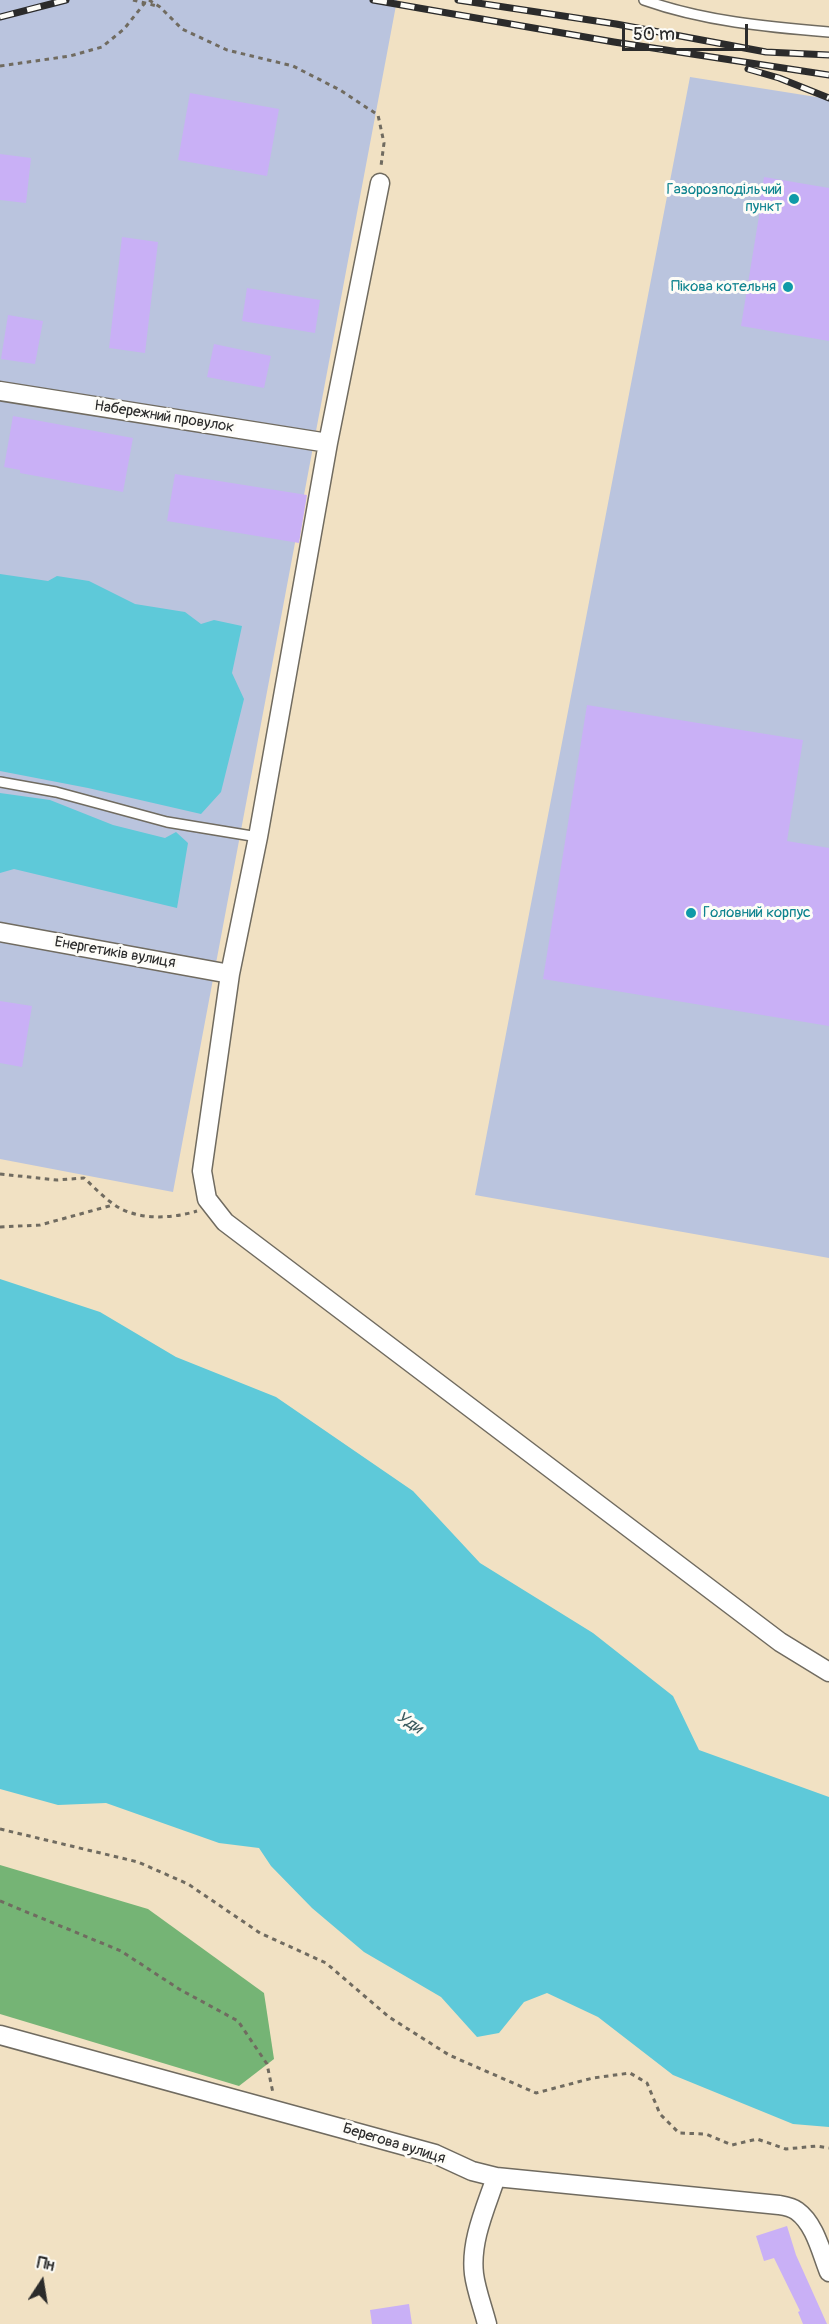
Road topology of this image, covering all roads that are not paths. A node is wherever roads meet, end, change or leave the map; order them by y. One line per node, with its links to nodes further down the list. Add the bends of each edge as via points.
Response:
1 (644, 0): 2 (lane, via 704,16)
2 (829, 32)
3 (380, 183): 5 (street)
4 (0, 391): 5 (street, Набережний провулок)
5 (328, 443): 7 (street)
6 (0, 782): 7 (lane, via 56,792 167,822)
7 (258, 837): 9 (street)
8 (0, 932): 9 (street, Енергетиків вулиця)
9 (230, 974): 10 (street, via 202,1171 207,1199 225,1222 780,1642)
10 (829, 1672)
11 (0, 2035): 12 (street, Берегова вулиця, via 435,2154)
12 (496, 2177): 13 (street, Берегова вулиця, via 795,2209 806,2219); 14 (street, via 473,2259)
13 (829, 2272)
14 (488, 2324)

